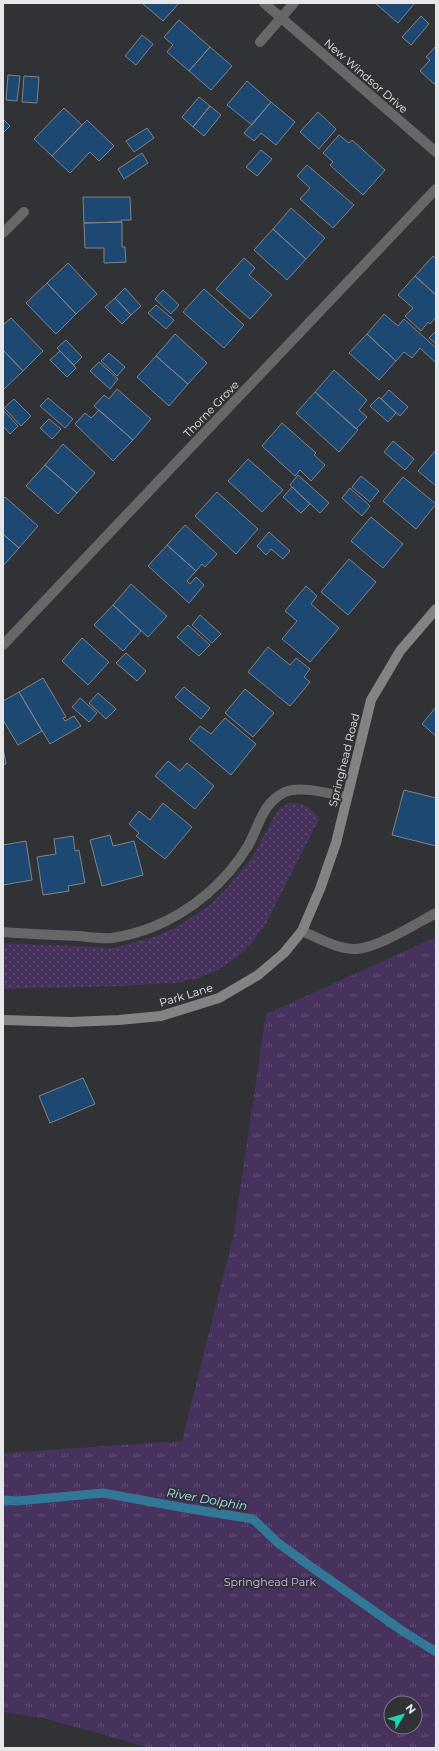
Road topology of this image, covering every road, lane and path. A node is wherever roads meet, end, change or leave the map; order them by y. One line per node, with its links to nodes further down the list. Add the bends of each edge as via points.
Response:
1 (264, 3): 3 (street, New Windsor Drive)
2 (294, 3): 3 (street)
3 (281, 18): 4 (street); 5 (street, New Windsor Drive)
4 (260, 42)
5 (436, 152)
6 (436, 189): 10 (street, Thorne Grove)
7 (24, 212): 8 (street)
8 (3, 233)
9 (436, 609): 11 (street, Springhead Road, via 400,651 371,700)
10 (3, 645)
11 (347, 797): 13 (street, Springhead Road, via 336,843); 14 (street, via 300,789 286,792 273,800 264,811 237,863 223,879 190,907 153,927 111,938)
12 (436, 913): 13 (street, via 375,945 356,949 337,946)
13 (302, 931): 15 (street, Park Lane, via 284,953 258,975 219,998 161,1016 71,1022)
14 (3, 932)
15 (3, 1020)

